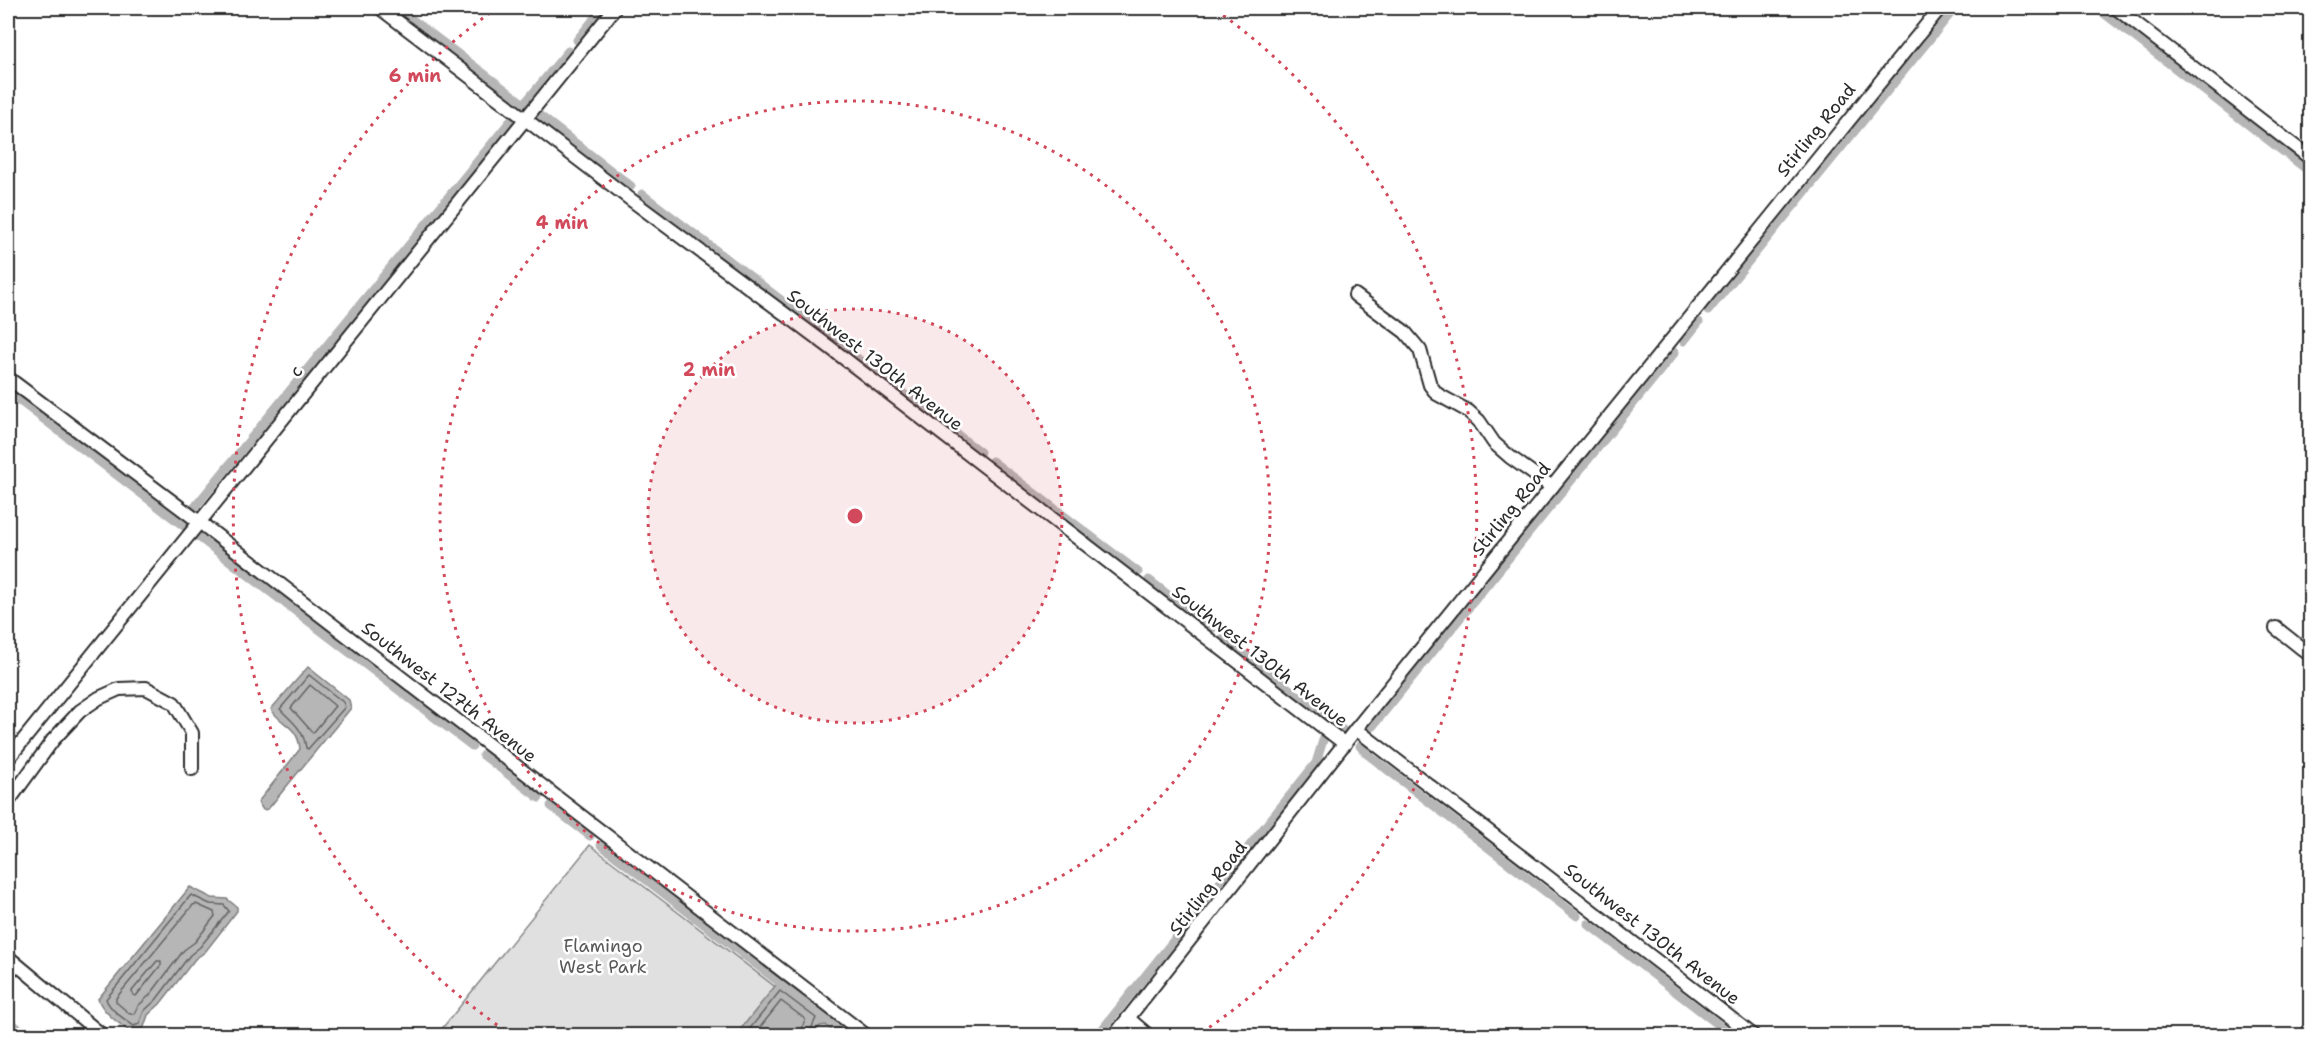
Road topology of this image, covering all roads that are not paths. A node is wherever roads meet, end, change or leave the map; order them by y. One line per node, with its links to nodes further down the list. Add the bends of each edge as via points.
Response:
1 (380, 8): 5 (street, Southwest 130th Avenue)
2 (615, 8): 5 (street, c)
3 (1940, 8): 9 (street, Stirling Road)
4 (2116, 8): 6 (street)
5 (525, 117): 10 (street, c); 14 (street, Southwest 130th Avenue)
6 (2310, 158)
7 (1355, 295): 9 (street, via 1405,332 1420,350 1430,385 1437,394 1468,411 1510,458)
8 (8, 378): 10 (street, Southwest 127th Avenue)
9 (1552, 487): 13 (street, Stirling Road)
10 (198, 521): 15 (street, c); 21 (street, Southwest 127th Avenue)
11 (2276, 628): 12 (street)
12 (2310, 655)
13 (1356, 729): 14 (street, Stirling Road); 24 (street, Southwest 130th Avenue)
14 (1345, 744): 19 (street, Stirling Road)
15 (8, 759)
16 (192, 769): 17 (street, via 192,733 174,703 146,688 119,689 80,711)
17 (8, 801)
18 (8, 957): 20 (street)
19 (1128, 1018): 22 (street, Stirling Road); 23 (street)
20 (103, 1035)
21 (867, 1035)
22 (1114, 1035)
23 (1149, 1035)
24 (1754, 1035)

